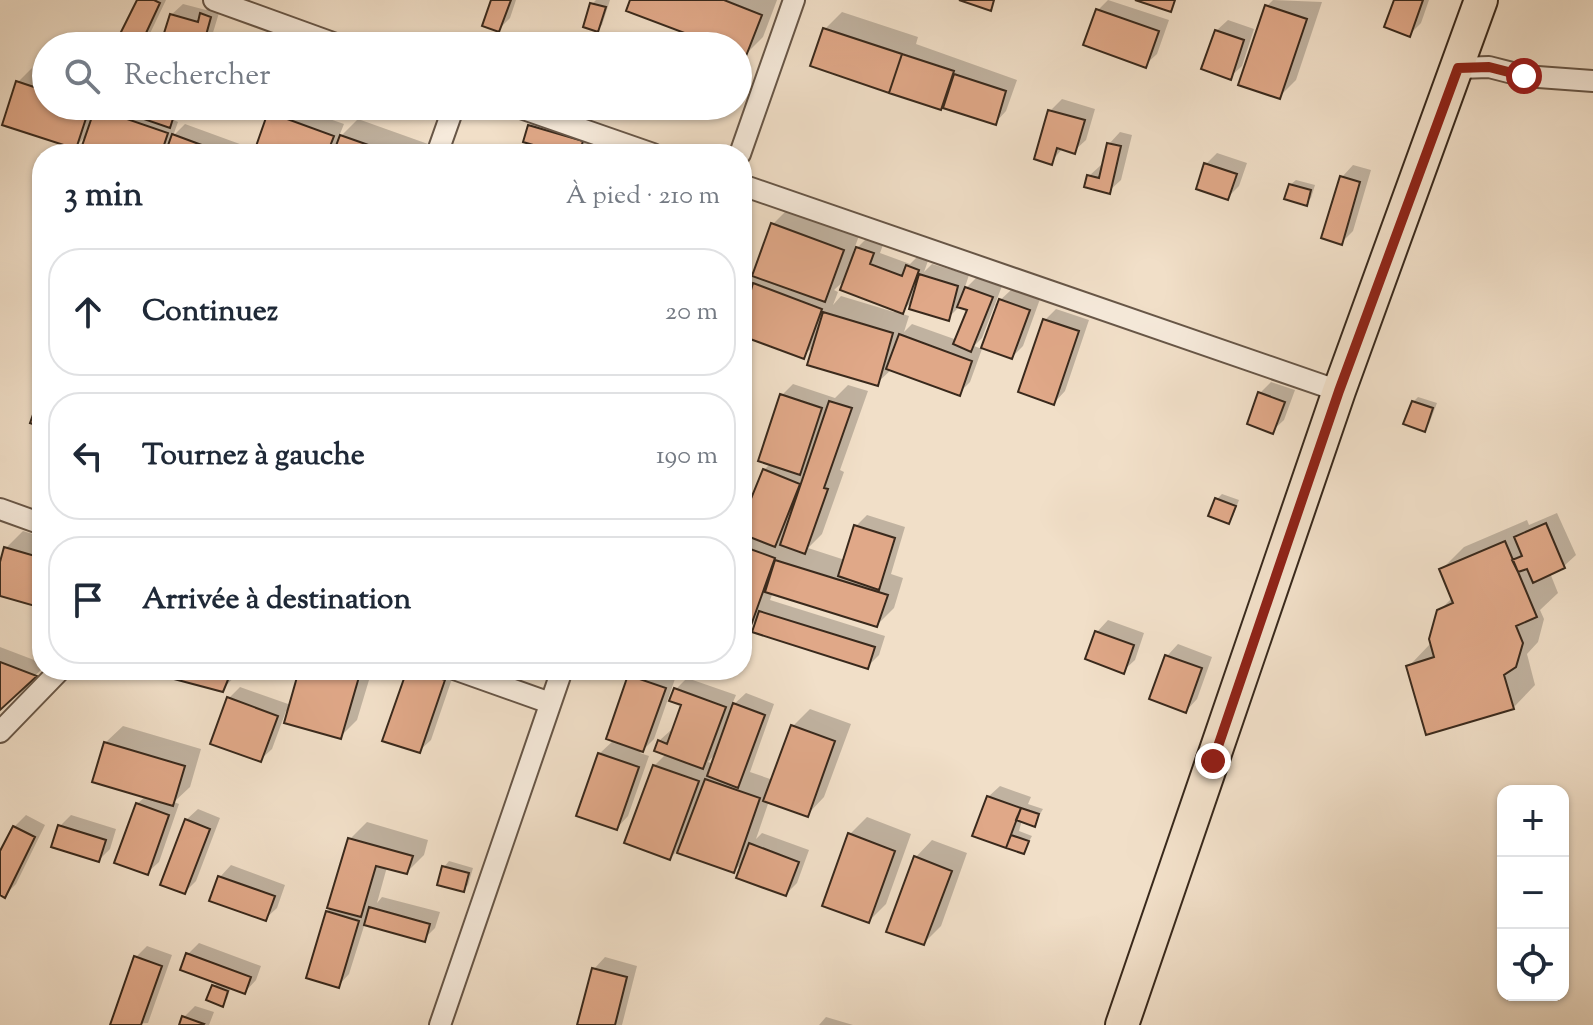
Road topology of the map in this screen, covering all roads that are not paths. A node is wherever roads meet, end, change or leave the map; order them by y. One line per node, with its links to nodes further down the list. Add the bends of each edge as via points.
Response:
1 (214, 0): 4 (street)
2 (1481, 0): 5 (main road)
3 (792, 1): 7 (street)
4 (302, 32)
5 (1458, 68): 6 (street); 15 (main road)
6 (1593, 81)
7 (752, 119)
8 (449, 120): 11 (street)
9 (555, 120): 12 (street)
10 (752, 120): 13 (street)
11 (441, 144)
12 (624, 144)
13 (743, 144)
14 (752, 188): 15 (street)
15 (1339, 391): 24 (main road)
16 (0, 509): 17 (street)
17 (32, 520)
18 (50, 680): 22 (street)
19 (485, 680): 21 (street)
20 (558, 680): 21 (street)
21 (550, 703): 23 (street)
22 (0, 732)
23 (440, 1025)
24 (1122, 1025)

